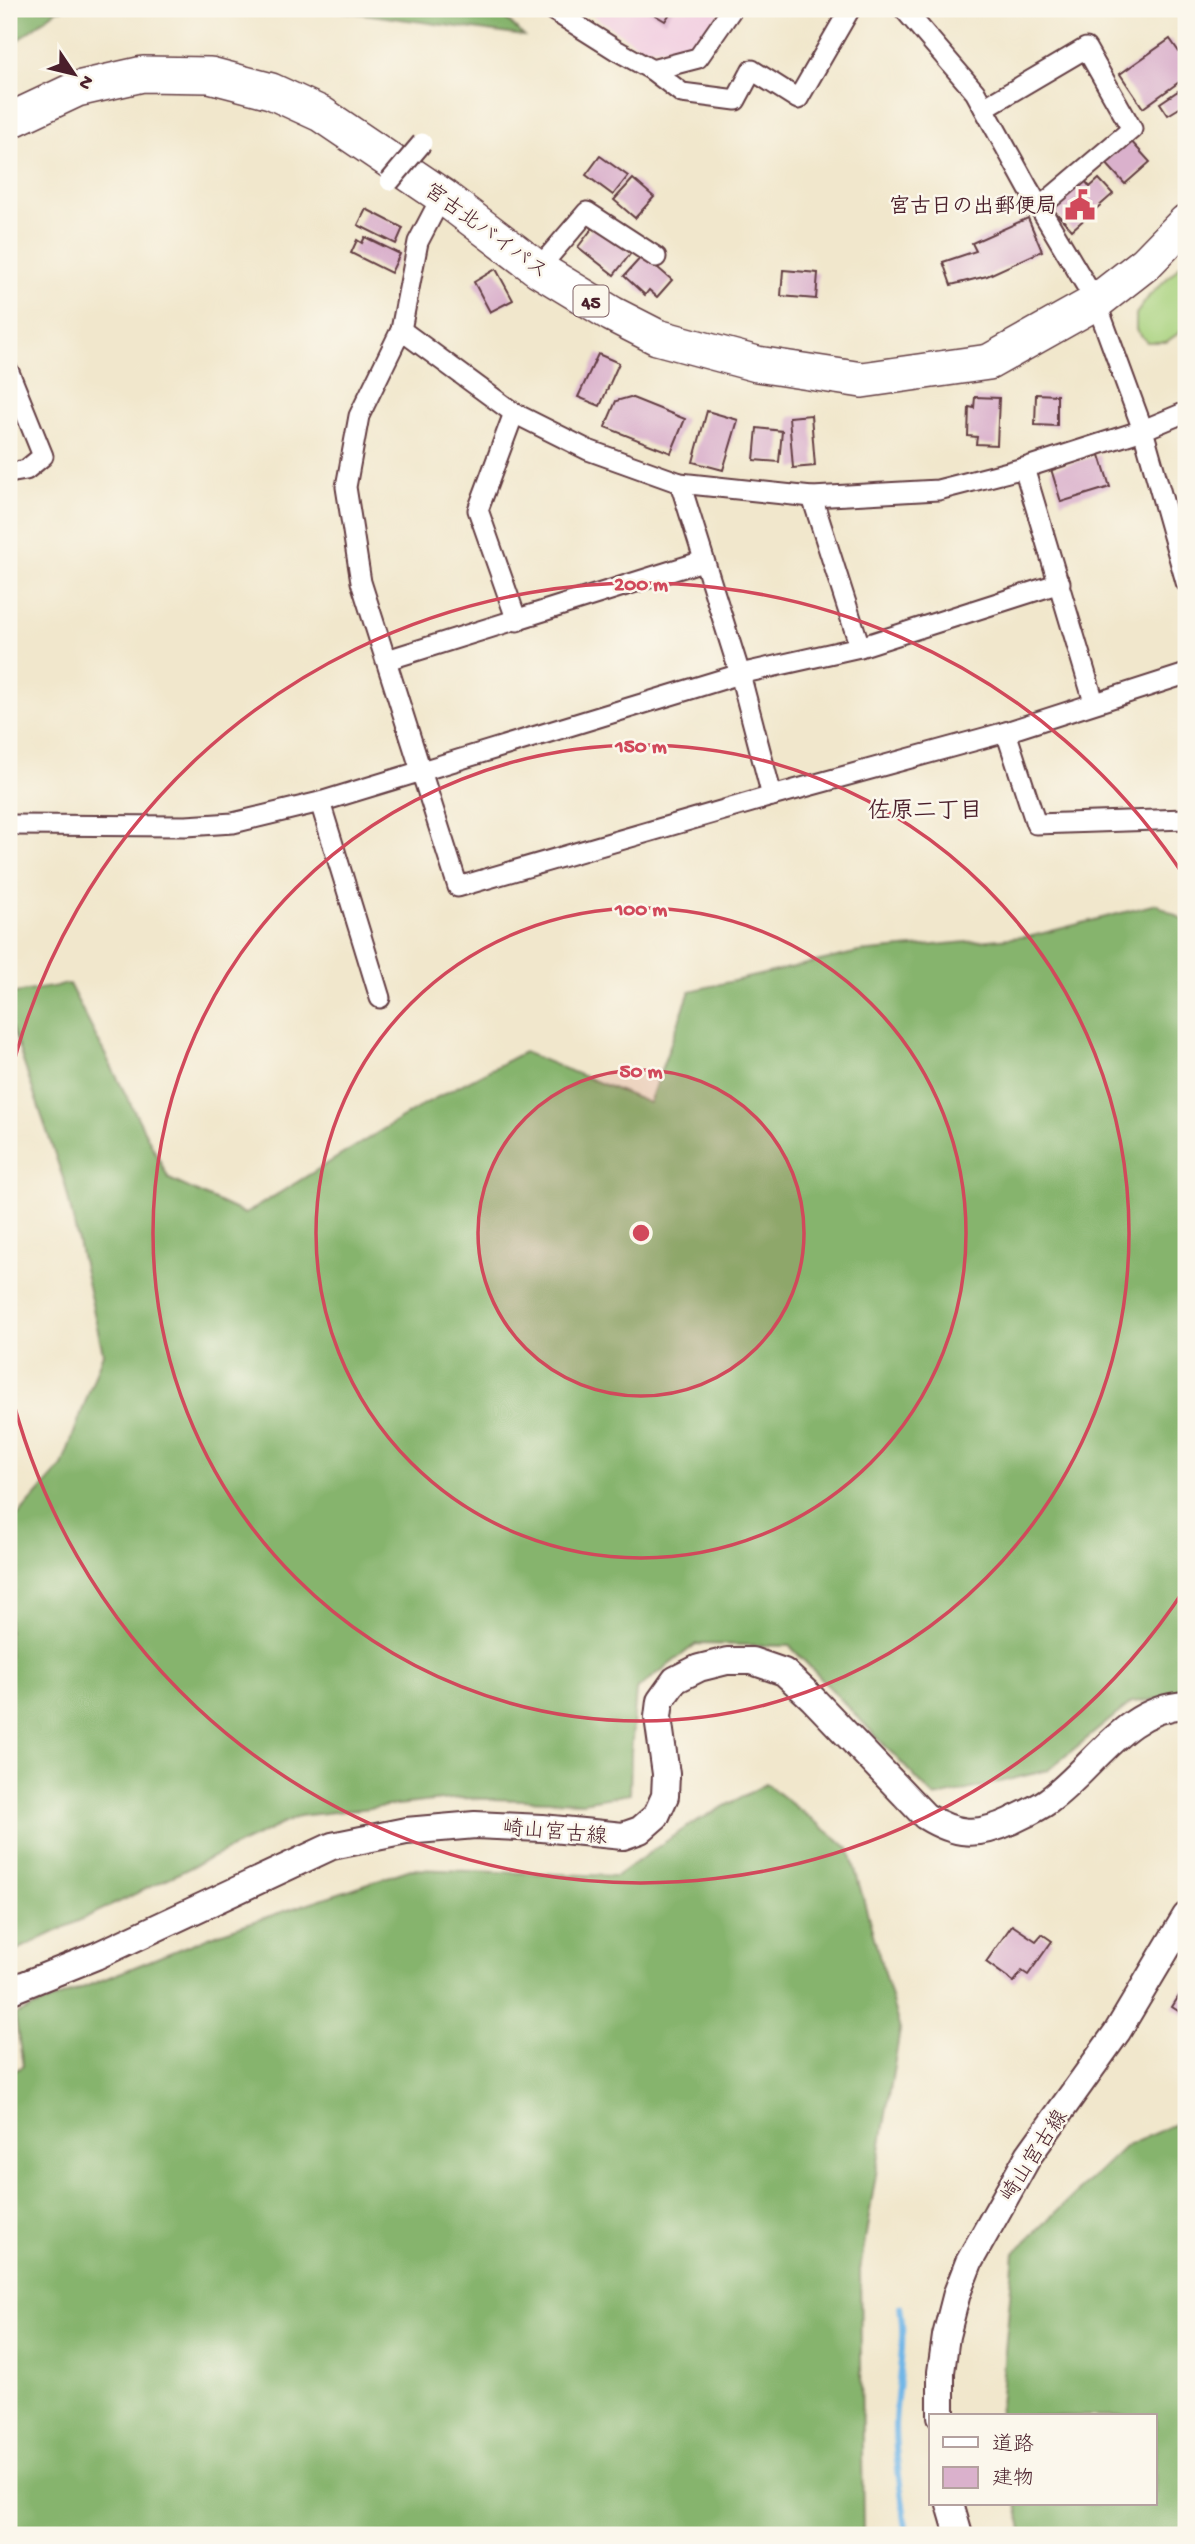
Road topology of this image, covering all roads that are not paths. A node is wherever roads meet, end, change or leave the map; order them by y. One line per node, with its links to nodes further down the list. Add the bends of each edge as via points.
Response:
1 (551, 9): 5 (street)
2 (732, 9): 5 (street, via 698,58)
3 (850, 9): 5 (street, via 799,99 752,70 736,100 682,93)
4 (904, 9): 6 (street)
5 (652, 70)
6 (984, 108): 11 (street); 11 (street, via 1086,48 1132,129)
7 (9, 121): 10 (highway, 宮古北バイパス / 45, via 77,89 103,83 143,74 210,75 271,91 321,114)
8 (422, 142): 9 (street, bridge)
9 (390, 181)
10 (442, 196): 14 (highway, 宮古北バイパス / 45); 16 (street, via 418,242)
11 (1040, 207): 15 (street)
12 (1186, 222): 15 (highway, 宮古北バイパス / 45, via 1146,263)
13 (656, 257): 14 (street, via 587,212)
14 (538, 269): 15 (highway, 宮古北バイパス / 45, via 656,337 757,364 862,380 989,362)
15 (1096, 302): 20 (street)
16 (401, 330): 18 (street); 30 (street, via 359,416 346,486 361,582)
17 (9, 372): 22 (street, via 43,456 26,470)
18 (514, 412): 23 (street, via 589,450); 28 (street, via 478,510)
19 (1186, 412): 20 (street)
20 (1143, 430): 21 (street); 26 (street)
21 (1024, 468): 24 (street, via 938,490); 27 (street)
22 (9, 473)
23 (680, 483): 24 (street); 25 (street)
24 (812, 497): 29 (street)
25 (703, 561): 28 (street); 31 (street)
26 (1186, 582)
27 (1060, 583): 29 (street); 33 (street)
28 (517, 621): 30 (street)
29 (860, 647): 31 (street)
30 (387, 660): 35 (street)
31 (740, 674): 35 (street); 36 (street)
32 (1186, 674): 33 (street)
33 (1094, 702): 34 (street)
34 (1006, 732): 36 (street); 38 (street, via 1036,824)
35 (422, 769): 36 (street, via 458,887); 37 (street)
36 (772, 796)
37 (320, 802): 39 (street, via 209,826); 40 (street)
38 (1186, 819)
39 (10, 825)
40 (380, 998)
41 (1186, 1705): 43 (main road, 崎山宮古線, via 1147,1715 1122,1730 1048,1801 1025,1814 982,1832 961,1832 925,1816 784,1672 752,1661 727,1661 675,1680 660,1702 665,1796 656,1816 640,1830 622,1836 475,1825 406,1831 332,1846 109,1950)
42 (1186, 1916): 44 (main road, 崎山宮古線, via 1117,2032 1029,2155 969,2262 946,2336)
43 (9, 1991)
44 (941, 2414)
45 (951, 2506): 46 (main road)
46 (959, 2535)

